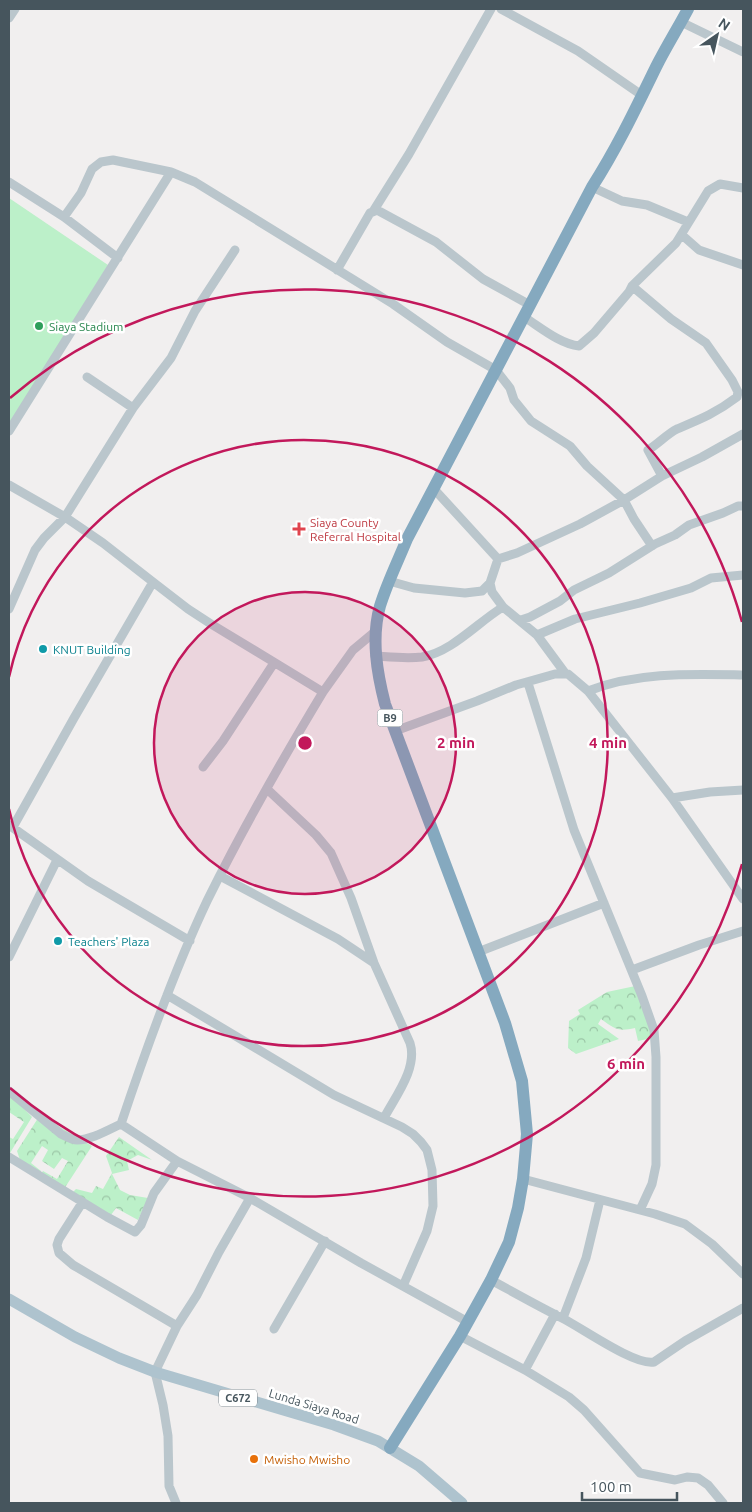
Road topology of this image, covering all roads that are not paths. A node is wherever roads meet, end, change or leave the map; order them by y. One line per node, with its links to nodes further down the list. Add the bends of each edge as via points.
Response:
1 (15, 9): 5 (street)
2 (490, 9): 13 (street)
3 (501, 9): 8 (street, via 578,51)
4 (688, 9): 6 (highway, B9)
5 (9, 18)
6 (681, 22): 7 (street); 8 (highway, B9)
7 (743, 52)
8 (643, 96): 11 (highway, B9)
9 (172, 172): 14 (street, via 113,160 101,162 92,169 81,193); 18 (street); 20 (street, via 195,182)
10 (9, 182): 14 (street)
11 (592, 187): 15 (street, via 622,201 647,205); 22 (highway, B9)
12 (743, 188): 15 (street, via 714,186)
13 (374, 210): 20 (street); 22 (street, via 436,242 482,279)
14 (64, 217): 18 (street)
15 (688, 222): 16 (street)
16 (682, 235): 19 (street, via 699,250); 21 (street)
17 (236, 250): 26 (street, via 195,311 171,358)
18 (118, 258): 27 (street)
19 (743, 265)
20 (338, 270): 24 (street, via 447,342)
21 (632, 286): 23 (street, via 594,333 579,346); 29 (street, via 706,343 738,392 737,397 721,408 676,430 648,450)
22 (530, 305): 23 (highway, B9)
23 (524, 317): 24 (highway, B9)
24 (496, 370): 31 (highway, B9); 32 (street, via 531,421 570,446)
25 (87, 377): 26 (street)
26 (133, 408): 34 (street)
27 (9, 431)
28 (743, 434): 29 (street)
29 (662, 476): 32 (street)
30 (9, 485): 34 (street)
31 (434, 489): 36 (street); 38 (highway, B9)
32 (624, 500): 35 (street); 36 (street, via 517,554)
33 (743, 506): 35 (street, via 689,525 668,540)
34 (65, 517): 39 (street); 42 (street, via 35,550)
35 (652, 546): 43 (street, via 560,601)
36 (498, 559): 40 (street)
37 (743, 575): 45 (street, via 711,578 691,588 575,619)
38 (389, 581): 40 (street, via 414,588 465,593 482,591); 44 (highway, B9)
39 (153, 582): 47 (street, via 188,609); 58 (street)
40 (490, 583): 41 (street, via 492,592)
41 (503, 607): 43 (street); 46 (street, via 461,639 422,657)
42 (9, 609)
43 (521, 620): 45 (street)
44 (377, 630): 46 (highway, B9); 52 (street, via 348,656)
45 (537, 634): 48 (street)
46 (375, 656): 53 (highway, B9, via 382,692)
47 (274, 663): 52 (street); 54 (street)
48 (565, 673): 50 (street); 51 (street)
49 (741, 674): 51 (street, via 654,676)
50 (528, 682): 53 (street); 62 (street, via 574,830)
51 (588, 691): 57 (street)
52 (323, 692): 55 (street)
53 (395, 731): 65 (highway, B9)
54 (203, 767)
55 (267, 789): 60 (street); 67 (street, via 331,853)
56 (743, 790): 57 (street)
57 (672, 798): 61 (street)
58 (11, 826): 59 (street)
59 (57, 860): 64 (street); 66 (street)
60 (220, 876): 64 (street); 67 (street, via 338,939)
61 (743, 898)
62 (604, 903): 65 (street); 68 (street)
63 (743, 931): 68 (street)
64 (190, 941): 69 (street)
65 (478, 952): 75 (highway, B9, via 505,1023 522,1081 527,1134)
66 (9, 956)
67 (374, 963): 71 (street, via 412,1049 408,1074)
68 (632, 970): 79 (street, via 652,1022 656,1057 655,1176)
69 (167, 995): 71 (street, via 334,1095); 72 (street)
70 (9, 1091): 72 (street, via 71,1139 88,1137)
71 (384, 1118): 83 (street, via 413,1134 427,1150 434,1186 431,1217)
72 (121, 1124): 74 (street)
73 (9, 1158): 78 (street)
74 (177, 1161): 76 (street); 78 (street, via 154,1194 135,1232)
75 (524, 1179): 77 (street); 82 (highway, B9, via 514,1227)
76 (250, 1198): 80 (street); 88 (street)
77 (600, 1200): 79 (street); 86 (street, via 586,1258)
78 (82, 1202): 88 (street, via 59,1239 59,1254 80,1270)
79 (640, 1210): 81 (street, via 685,1224)
80 (325, 1241): 83 (street); 89 (street)
81 (743, 1274)
82 (491, 1280): 86 (street); 87 (highway, B9)
83 (403, 1286): 87 (street)
84 (9, 1299): 92 (main road, Lunda Siaya Road / C672, via 93,1346)
85 (743, 1308): 86 (street, via 649,1363 623,1353)
86 (559, 1316): 91 (street)
87 (468, 1322): 90 (highway, B9)
88 (177, 1326): 92 (street)
89 (274, 1329)
90 (460, 1336): 91 (street); 93 (highway, B9)
91 (525, 1370): 96 (street, via 580,1407 640,1473 675,1480 698,1478)
92 (155, 1372): 93 (main road, Lunda Siaya Road / C672, via 334,1425); 94 (street, via 166,1422 168,1486)
93 (390, 1448): 95 (main road, Lunda Siaya Road / C672, via 418,1466)
94 (176, 1503)
95 (462, 1503)
96 (723, 1503)

